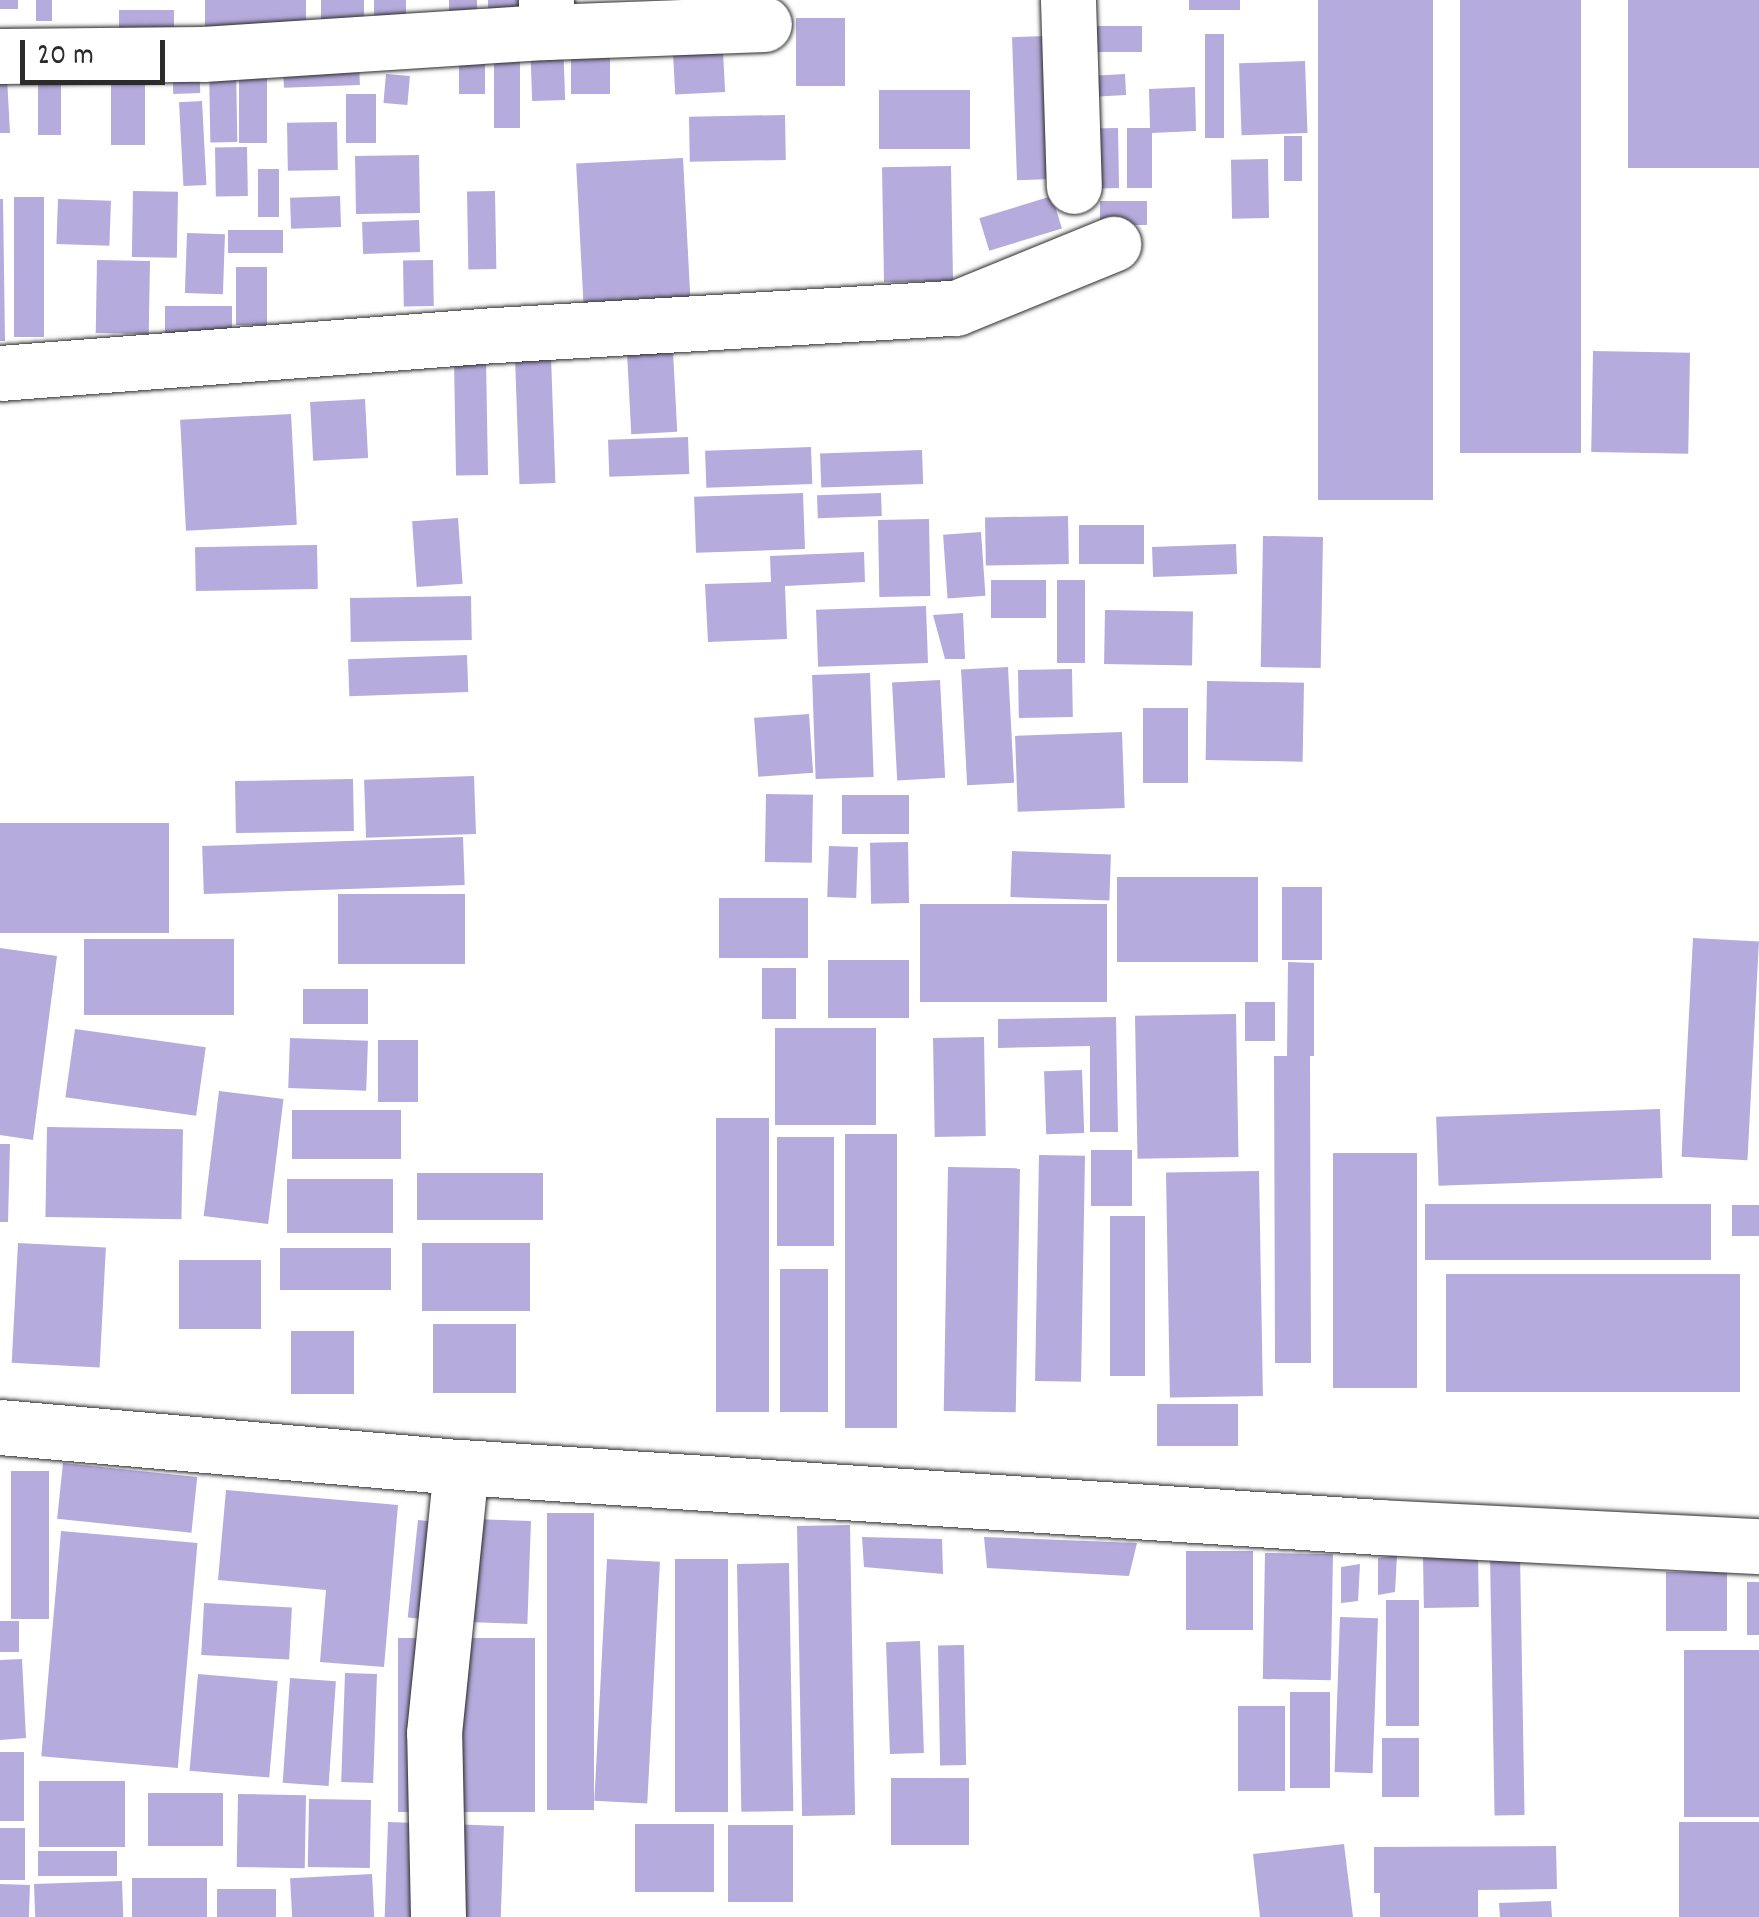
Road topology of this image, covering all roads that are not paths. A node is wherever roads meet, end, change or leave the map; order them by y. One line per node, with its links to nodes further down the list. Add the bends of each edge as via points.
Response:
1 (1068, 0): 5 (street)
2 (546, 16): 3 (street); 4 (street, via 203,54)
3 (764, 24)
4 (0, 56)
5 (1074, 186)
6 (1112, 244): 7 (street, via 956,308)
7 (0, 373)
8 (0, 1428): 9 (street)
9 (461, 1468): 10 (street); 11 (street, via 434,1733)
10 (1759, 1546)
11 (438, 1917)

